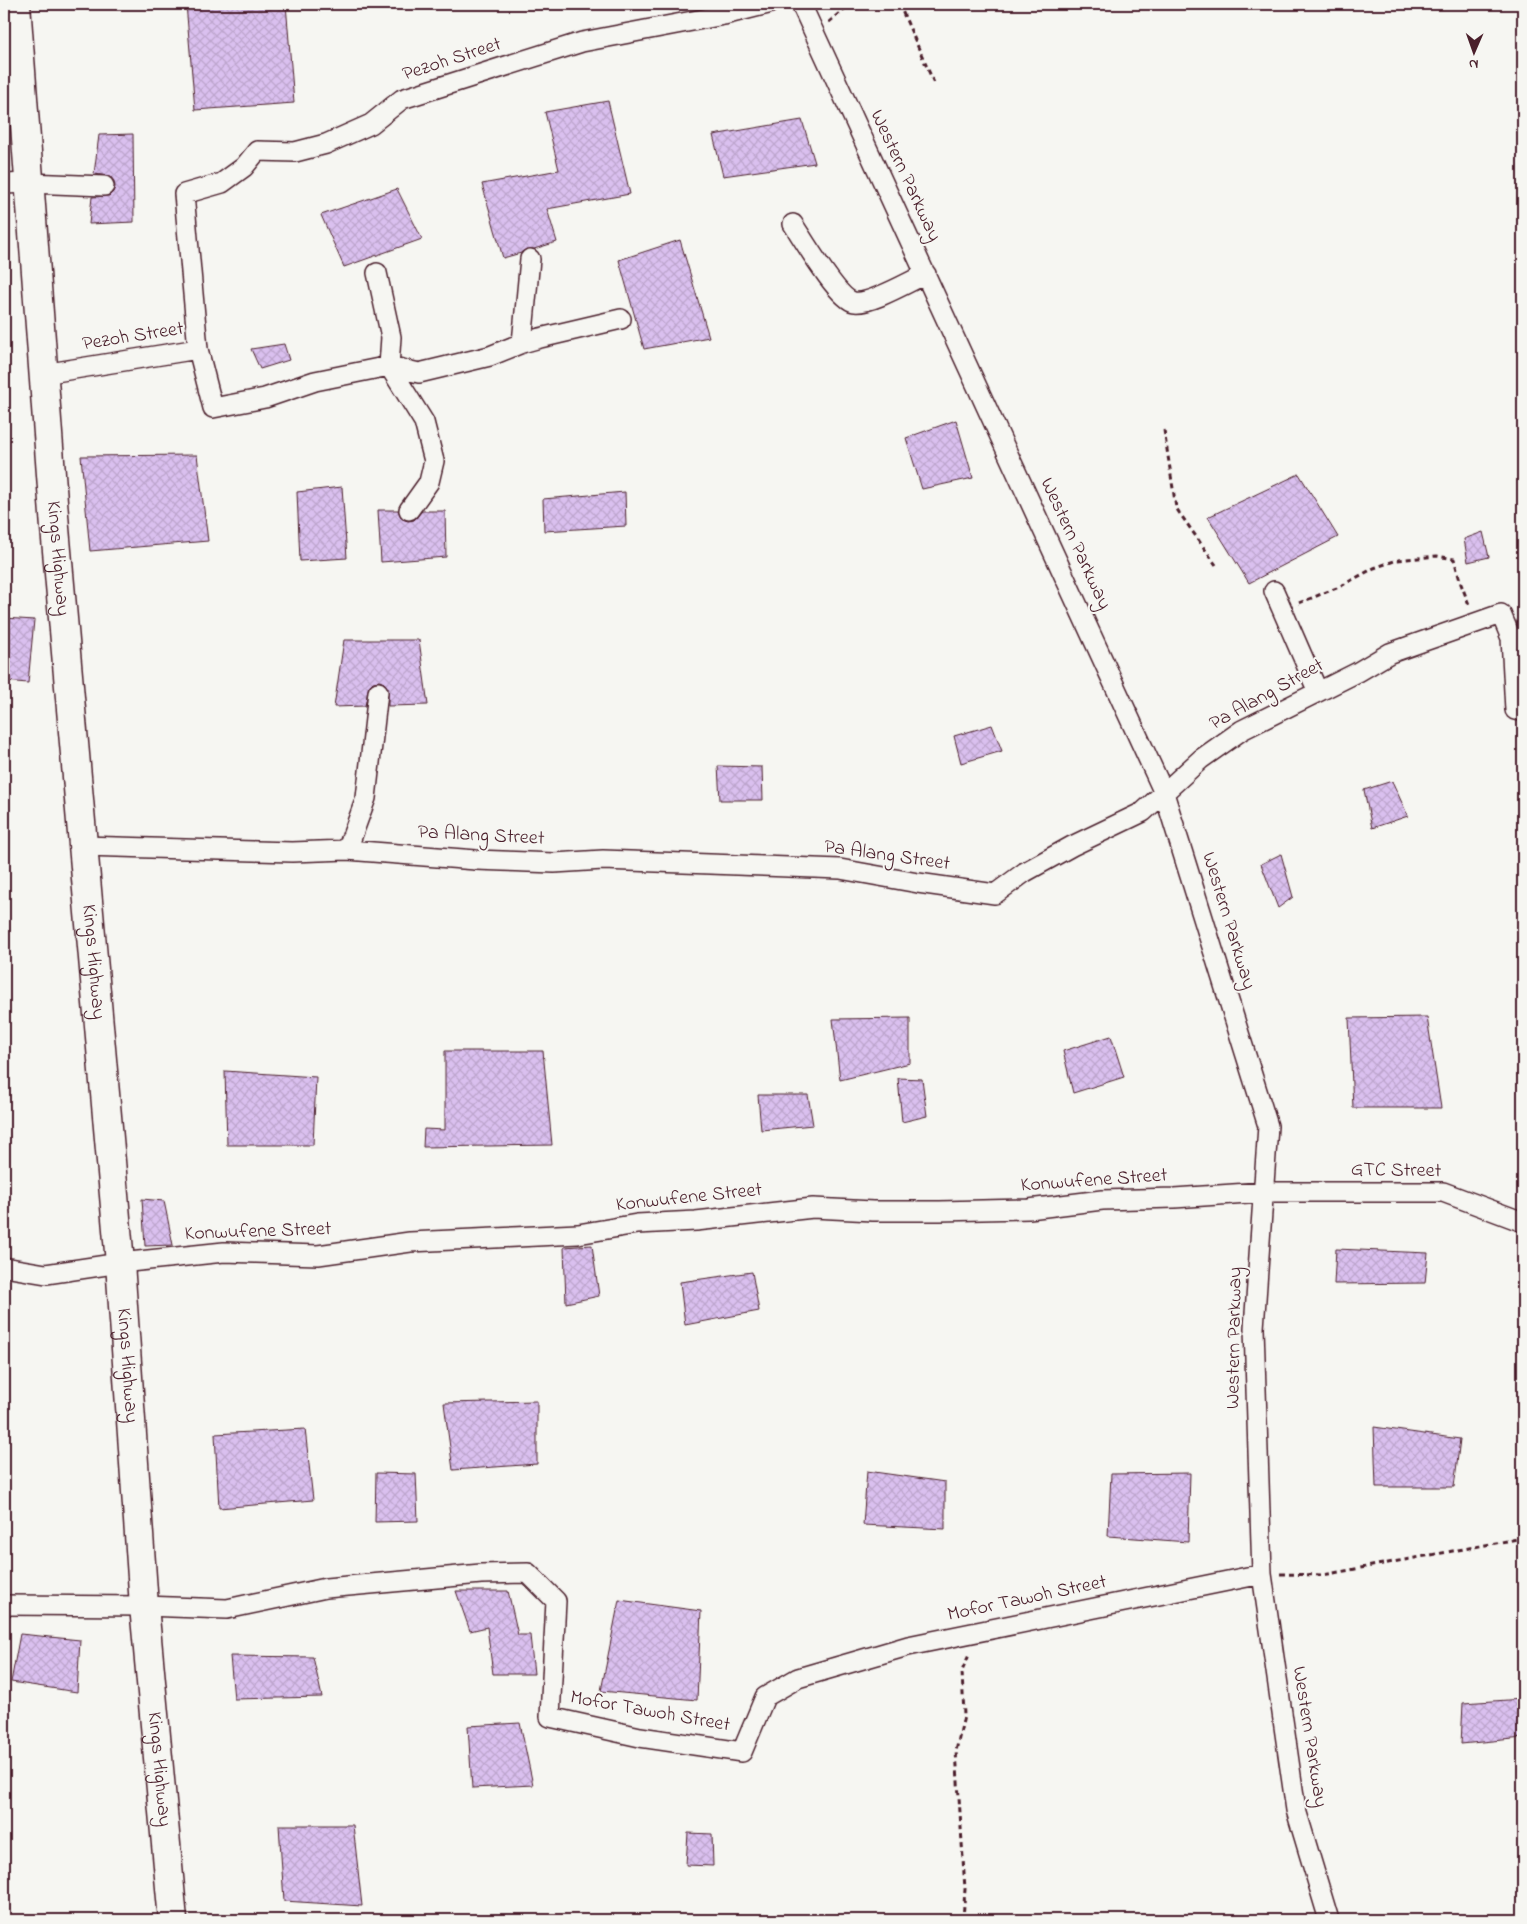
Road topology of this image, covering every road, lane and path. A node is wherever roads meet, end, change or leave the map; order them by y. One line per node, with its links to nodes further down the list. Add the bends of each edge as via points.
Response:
1 (16, 4): 8 (street, Kings Highway)
2 (768, 4): 16 (street, Pezoh Street, via 582,42 435,88 402,99 371,124 326,144 295,152 257,151 222,183 184,194)
3 (801, 4): 6 (street, Western Parkway)
4 (850, 4): 6 (path)
5 (899, 4): 7 (path)
6 (815, 34): 13 (street, Western Parkway)
7 (934, 83)
8 (16, 184): 9 (street); 18 (street, Kings Highway)
9 (104, 186)
10 (793, 224): 13 (street, via 837,289 850,300 873,299)
11 (530, 259): 15 (street)
12 (376, 273): 17 (street, via 391,337)
13 (926, 274): 28 (street, Western Parkway)
14 (621, 319): 15 (street)
15 (522, 343): 17 (street, via 490,356 419,373)
16 (198, 350): 17 (street, via 213,408 265,398 314,381); 18 (street, Pezoh Street)
17 (389, 366): 20 (street, via 424,422 434,462 429,482)
18 (43, 374): 29 (street, Kings Highway)
19 (1164, 430): 21 (path, via 1176,508)
20 (409, 510)
21 (1216, 565)
22 (1274, 592): 23 (street)
23 (1282, 610): 24 (path, via 1396,560 1437,556 1454,559 1473,616); 26 (street)
24 (1471, 624): 26 (street, Pa Alang Street, via 1390,653); 27 (street, Pa Alang Street, via 1501,614 1511,638 1515,710)
25 (378, 692): 30 (street, via 366,798)
26 (1318, 692): 28 (street, Pa Alang Street, via 1242,730 1201,759)
27 (1523, 711)
28 (1164, 793): 30 (street, Pa Alang Street, via 1144,812 1064,850 995,894 840,869 603,860 476,860); 31 (street, Western Parkway, via 1268,1126)
29 (83, 846): 30 (street, Pa Alang Street, via 292,852); 33 (street, Kings Highway)
30 (347, 850)
31 (1264, 1192): 32 (street, GTC Street, via 1443,1192); 33 (street, Konwufene Street, via 1102,1200 1029,1209 873,1211 813,1208 637,1224 578,1234 410,1242 318,1256 224,1252); 36 (street, Western Parkway, via 1254,1328)
32 (1523, 1222)
33 (120, 1263): 34 (street, Konwufene Street, via 46,1274); 38 (street, Kings Highway)
34 (4, 1267)
35 (1523, 1538): 36 (path, via 1323,1575)
36 (1262, 1574): 38 (street, Mofor Tawoh Street, via 908,1646 798,1678 765,1697 742,1752 640,1737 550,1717 556,1601 528,1573 326,1588 227,1609); 42 (street, Western Parkway, via 1296,1810)
37 (4, 1604): 38 (street)
38 (144, 1606): 40 (street, Kings Highway)
39 (969, 1655): 41 (path, via 962,1672 964,1716 956,1751 965,1890)
40 (173, 1920)
41 (963, 1920)
42 (1329, 1920)

